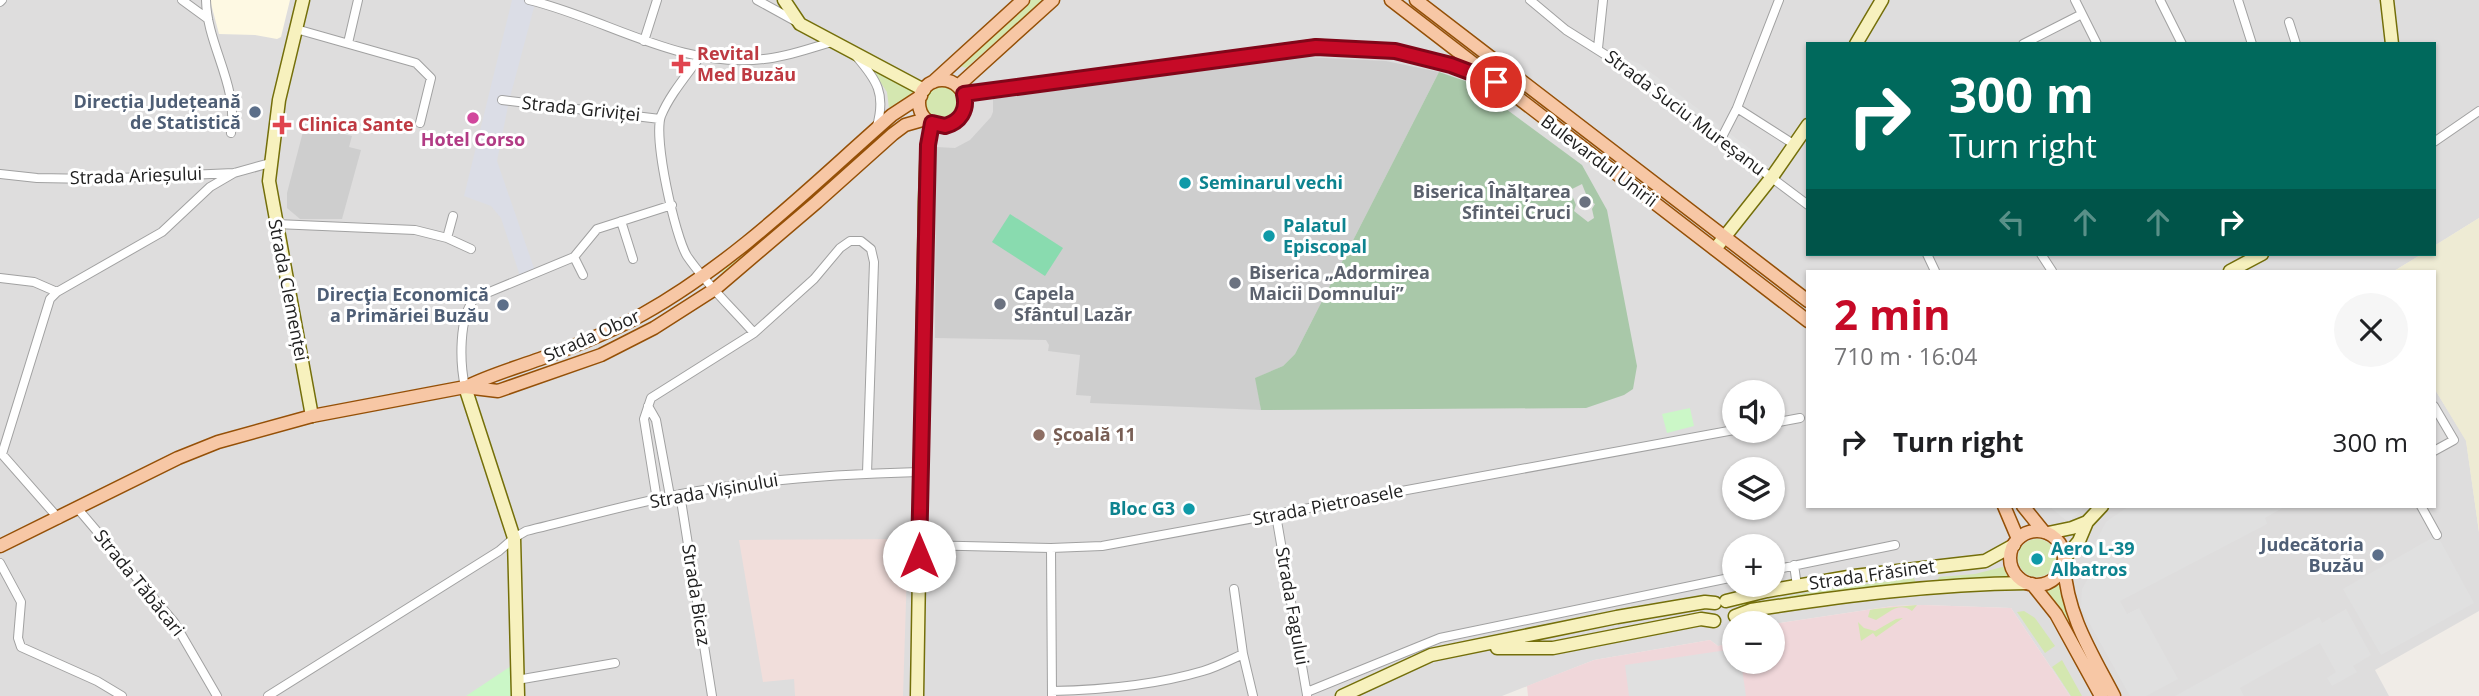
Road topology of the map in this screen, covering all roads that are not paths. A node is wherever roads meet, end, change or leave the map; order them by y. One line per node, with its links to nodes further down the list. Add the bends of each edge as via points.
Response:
1 (182, 0): 22 (street)
2 (206, 0): 22 (street)
3 (303, 0): 25 (street, Strada Clemenței)
4 (359, 0): 34 (street)
5 (528, 0): 26 (street)
6 (657, 0): 26 (street)
7 (757, 0): 24 (street)
8 (783, 0): 24 (street)
9 (1023, 0): 40 (main road, Strada Obor)
10 (1052, 0): 41 (main road)
11 (1391, 0): 39 (main road, Bulevardul Unirii)
12 (1416, 0): 63 (main road, Bulevardul Unirii)
13 (1530, 0): 36 (street, Strada Suciu Mureșanu, via 1566,30)
14 (1603, 0): 36 (street, Strada Suciu Mureșanu)
15 (1779, 0): 43 (street)
16 (1882, 0): 27 (street)
17 (2075, 0): 21 (street)
18 (2160, 0): 30 (street)
19 (2238, 0): 31 (street)
20 (2387, 0): 33 (street)
21 (2082, 15): 28 (street); 29 (street)
22 (208, 19): 50 (street, via 233,101)
23 (2289, 22): 32 (street)
24 (800, 24): 35 (street)
25 (296, 29): 34 (street); 54 (street, Strada Clemenței)
26 (644, 41): 38 (street)
27 (1857, 42)
28 (2027, 42)
29 (2095, 42)
30 (2181, 42)
31 (2251, 42)
32 (2295, 42)
33 (2392, 42)
34 (348, 43): 47 (street, via 416,63 431,78)
35 (832, 43): 37 (street); 38 (street, via 765,59)
36 (1598, 48): 51 (street, Strada Suciu Mureșanu)
37 (854, 54): 40 (street); 49 (street, via 879,89 881,110)
38 (699, 58): 45 (street)
39 (1496, 82): 41 (street, via 1395,51 1316,47); 66 (main road, Bulevardul Unirii)
40 (926, 89): 41 (main road, via 946,80); 46 (main road, via 920,108); 49 (main road, Strada Obor)
41 (961, 90): 46 (main road, via 964,111 957,121 945,126)
42 (502, 100): 45 (street, Strada Griviței)
43 (1737, 108): 51 (street); 53 (street)
44 (2479, 111): 52 (street)
45 (660, 119): 59 (street, via 658,134)
46 (929, 121): 74 (main road, Strada Obor, via 905,125 892,134); 88 (street)
47 (420, 123)
48 (1806, 128): 53 (street)
49 (876, 129): 73 (main road, Strada Obor)
50 (231, 133)
51 (1721, 139): 57 (street, Strada Suciu Mureșanu)
52 (2436, 141)
53 (1795, 145): 57 (street)
54 (270, 163): 55 (street, Strada Arieșului); 62 (street, Strada Clemenței)
55 (234, 173): 56 (street, Strada Arieșului, via 95,179); 75 (street, via 210,187 162,232)
56 (0, 174)
57 (1772, 177): 58 (street, Strada Suciu Mureșanu); 63 (street)
58 (1806, 203)
59 (672, 205): 61 (street); 73 (street, via 686,254)
60 (453, 216): 64 (street)
61 (621, 221): 68 (street, via 597,229); 69 (street)
62 (276, 224): 64 (street, via 415,230); 82 (street, Strada Clemenței)
63 (1725, 236): 66 (street); 76 (main road, Bulevardul Unirii)
64 (447, 238): 65 (street)
65 (471, 249)
66 (1715, 249): 77 (main road, Bulevardul Unirii)
67 (2258, 256): 70 (street)
68 (574, 257): 71 (street); 79 (street, via 483,293 472,302 461,356)
69 (634, 259)
70 (2232, 270)
71 (583, 275)
72 (0, 278): 75 (street, via 25,280)
73 (704, 278): 74 (street); 79 (main road, Strada Obor, via 594,338)
74 (715, 289): 78 (street); 79 (main road, Strada Obor, via 601,355 498,391)
75 (57, 292): 87 (street, via 46,309)
76 (1806, 299)
77 (1806, 319)
78 (754, 333): 80 (street, via 656,393); 89 (street, via 814,279 840,248 861,241 872,249)
79 (465, 387): 82 (main road); 103 (street)
80 (648, 406): 91 (street, via 656,420); 92 (street, via 644,419)
81 (2436, 409): 86 (street, via 2454,440)
82 (312, 416): 97 (main road, via 198,450)
83 (1800, 418): 84 (street)
84 (1785, 421)
85 (1722, 432): 98 (street, Strada Pietroasele)
86 (2436, 451)
87 (1, 453): 99 (street)
88 (919, 472): 89 (street, Strada Vișinului); 105 (street)
89 (867, 473): 90 (street, Strada Vișinului, via 794,477)
90 (680, 494): 91 (street, Strada Vișinului); 132 (street, Strada Bicaz)
91 (670, 496): 92 (street, Strada Vișinului)
92 (657, 500): 103 (street, Strada Vișinului, via 526,531)
93 (2005, 508): 104 (main road)
94 (2025, 508): 101 (main road)
95 (2100, 508): 100 (street)
96 (2422, 508): 102 (street)
97 (78, 509): 99 (main road); 129 (street, Strada Tăbăcari, via 174,622)
98 (1276, 515): 108 (street, Strada Pietroasele, via 1102,546); 127 (street, Strada Fagului)
99 (59, 519): 107 (main road)
100 (2087, 522): 101 (street); 109 (street)
101 (2046, 533): 104 (main road, via 2030,532); 109 (main road, via 2063,548)
102 (2437, 535)
103 (514, 538): 125 (street); 130 (street, Strada Vișinului)
104 (2016, 542): 114 (main road, via 2012,566 2019,578); 115 (street, Strada Frăsinet, via 1985,561)
105 (919, 545): 108 (street, Strada Pietroasele); 133 (street)
106 (1895, 545): 111 (street)
107 (0, 546)
108 (1051, 548): 126 (street)
109 (2064, 562): 114 (main road, via 2052,580); 137 (main road, via 2074,618)
110 (0, 563): 128 (street, via 21,602 21,646)
111 (1794, 565): 112 (street); 115 (street)
112 (1785, 567)
113 (1722, 580): 127 (street, via 1440,638)
114 (2030, 584): 119 (street, Strada Frăsinet, via 1980,583 1856,594); 136 (main road, via 2056,614)
115 (1797, 586): 117 (street, Strada Frăsinet)
116 (1234, 589): 123 (street)
117 (1721, 602): 118 (street); 120 (street, via 1711,610); 122 (street, Strada Frăsinet, via 1617,617)
118 (1735, 611)
119 (1748, 611)
120 (1714, 621): 121 (street); 122 (street, Strada Frăsinet, via 1701,619 1553,648)
121 (1722, 624)
122 (1466, 648): 135 (street, Strada Frăsinet, via 1420,658)
123 (1243, 654): 126 (street, via 1203,671 1104,690); 134 (street)
124 (615, 663): 125 (street)
125 (517, 680): 131 (street)
126 (1052, 694)
127 (1307, 694)
128 (122, 696)
129 (217, 696)
130 (268, 696)
131 (518, 696)
132 (712, 696)
133 (917, 696)
134 (1253, 696)
135 (1342, 696)
136 (2101, 696)
137 (2114, 696)

